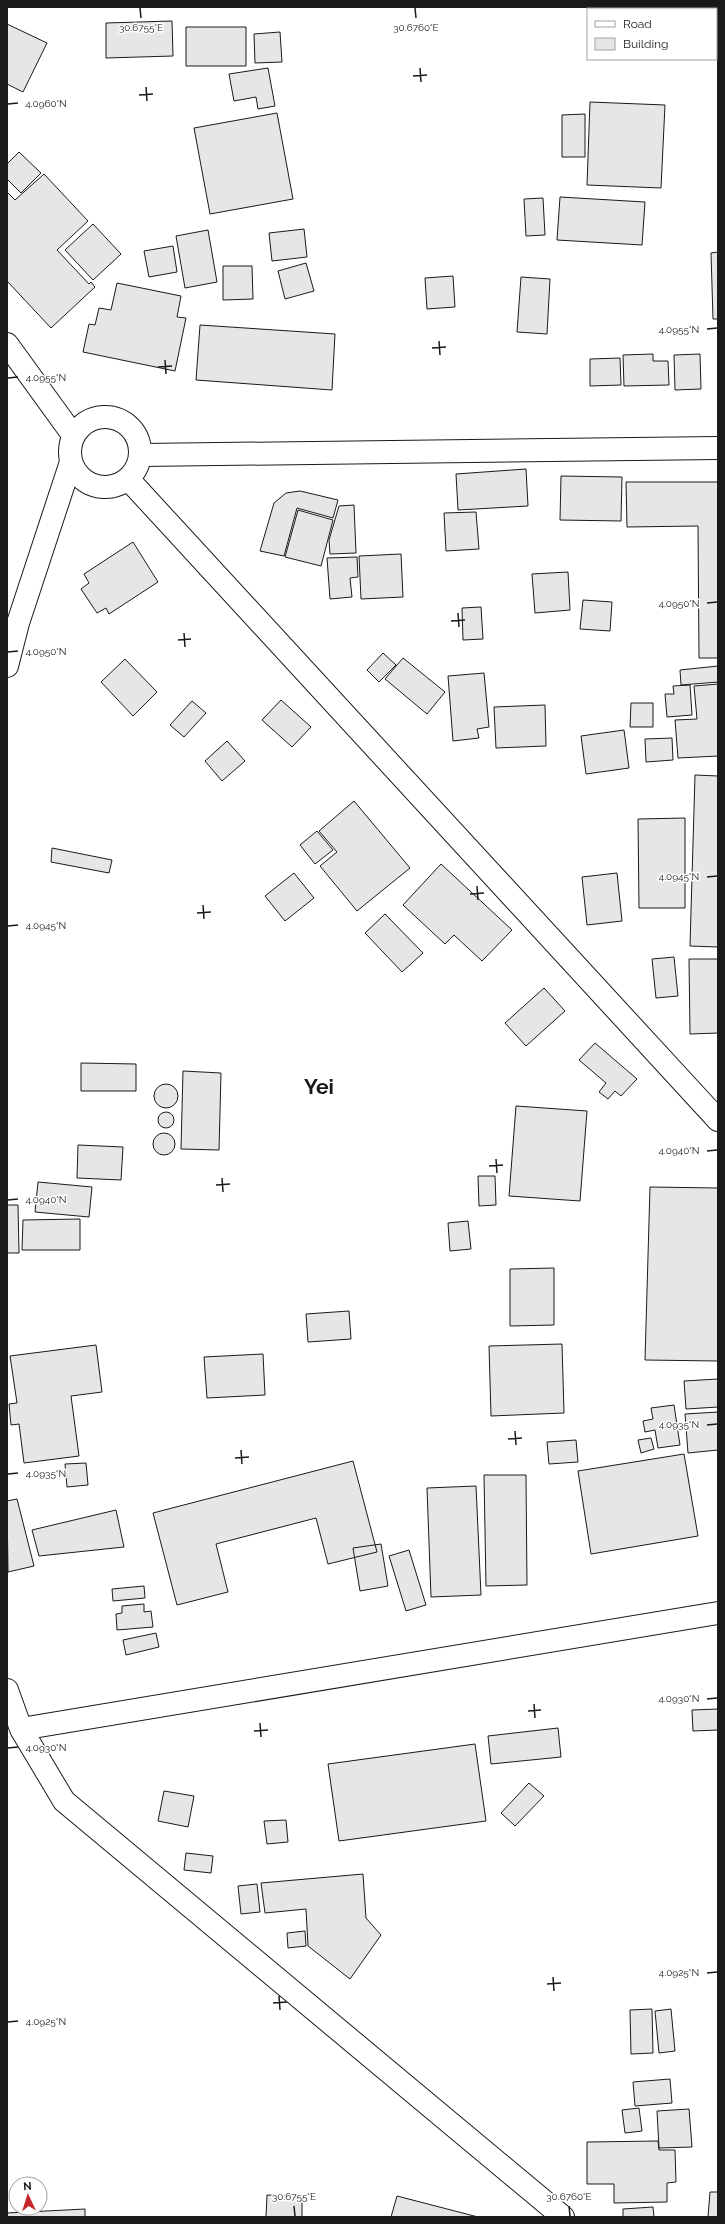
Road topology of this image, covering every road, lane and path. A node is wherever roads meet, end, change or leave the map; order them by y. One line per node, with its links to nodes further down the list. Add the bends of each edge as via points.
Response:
1 (7, 344): 2 (street)
2 (73, 435): 4 (street, via 82,424 95,417 109,416 123,420 133,429); 5 (street, via 69,448)
3 (718, 448): 4 (street)
4 (142, 455): 6 (street, via 137,469)
5 (71, 462): 6 (street, via 78,474 89,484 102,488 116,486); 7 (street, via 18,623)
6 (129, 480): 8 (street)
7 (7, 666)
8 (718, 1120)
9 (718, 1612): 11 (street)
10 (7, 1690): 11 (street)
11 (21, 1729): 12 (street, via 64,1801)
12 (563, 2217)

